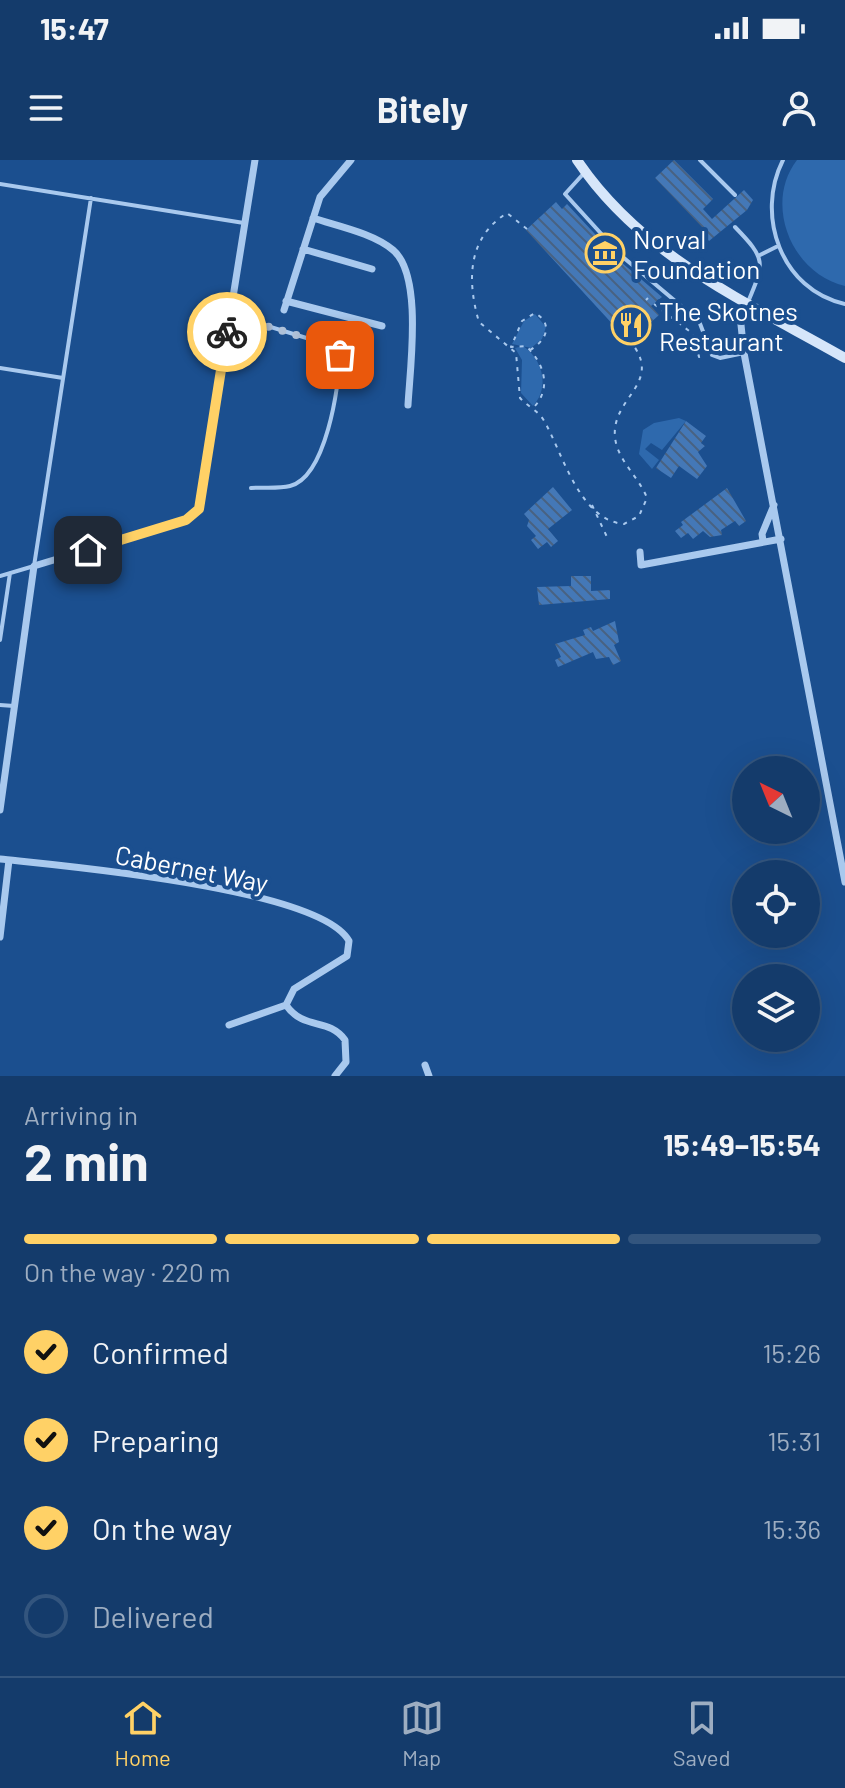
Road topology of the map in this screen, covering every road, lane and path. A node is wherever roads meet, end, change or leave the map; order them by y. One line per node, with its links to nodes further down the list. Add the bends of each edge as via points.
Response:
1 (255, 160): 11 (street)
2 (351, 160): 10 (street, via 324,190)
3 (577, 160): 6 (main road)
4 (700, 160): 8 (lane)
5 (783, 160): 14 (lane, via 770,205)
6 (585, 172): 16 (lane, via 565,194); 21 (main road, via 649,239)
7 (0, 184): 9 (lane)
8 (735, 195)
9 (91, 198): 11 (lane); 32 (lane)
10 (313, 218): 15 (street); 33 (street, via 387,246 404,262 410,295)
11 (244, 223): 23 (street)
12 (735, 227): 17 (lane)
13 (527, 229): 26 (path, via 507,213 487,232 471,259 477,316 486,330)
14 (778, 246): 17 (lane); 22 (lane, via 803,281)
15 (303, 249): 19 (street); 24 (street, via 285,305)
16 (616, 250)
17 (760, 255): 21 (lane, via 762,266)
18 (624, 258): 28 (lane, via 699,321 712,355)
19 (372, 269)
20 (654, 304): 30 (path, via 692,332 699,357)
21 (747, 304): 28 (street, via 741,325); 29 (main road)
22 (845, 304)
23 (230, 315): 35 (lane, via 326,344 340,355 330,416 311,471 290,486); 42 (street, via 196,512 186,520)
24 (382, 326)
25 (630, 341): 37 (path, via 641,361 641,378 618,414 614,436 645,493 645,504 636,520 624,524)
26 (511, 347): 27 (path); 27 (path, via 522,321 535,313 547,332); 34 (path, via 520,366 518,391)
27 (530, 350): 34 (path, via 545,383)
28 (744, 353): 36 (street)
29 (845, 358)
30 (711, 361)
31 (0, 368): 32 (lane)
32 (63, 378): 42 (lane)
33 (408, 405)
34 (533, 408): 37 (path, via 570,477)
35 (251, 488)
36 (774, 503): 39 (street); 40 (street)
37 (592, 505): 38 (path)
38 (607, 537)
39 (781, 539): 40 (street); 50 (street)
40 (763, 541): 41 (street, via 641,565)
41 (640, 552)
42 (34, 566): 43 (lane); 47 (street)
43 (10, 573): 44 (lane); 45 (lane)
44 (0, 576)
45 (0, 640)
46 (0, 705): 47 (lane)
47 (14, 706): 48 (street)
48 (0, 810)
49 (4, 859): 51 (street); 52 (street, Cabernet Way, via 252,894 340,927 349,941 347,956 294,989)
50 (845, 882)
51 (0, 937)
52 (286, 1005): 53 (street); 55 (street, via 301,1021 334,1029 345,1040 346,1062)
53 (229, 1025)
54 (425, 1065): 56 (street)
55 (335, 1076)
56 (429, 1076)

